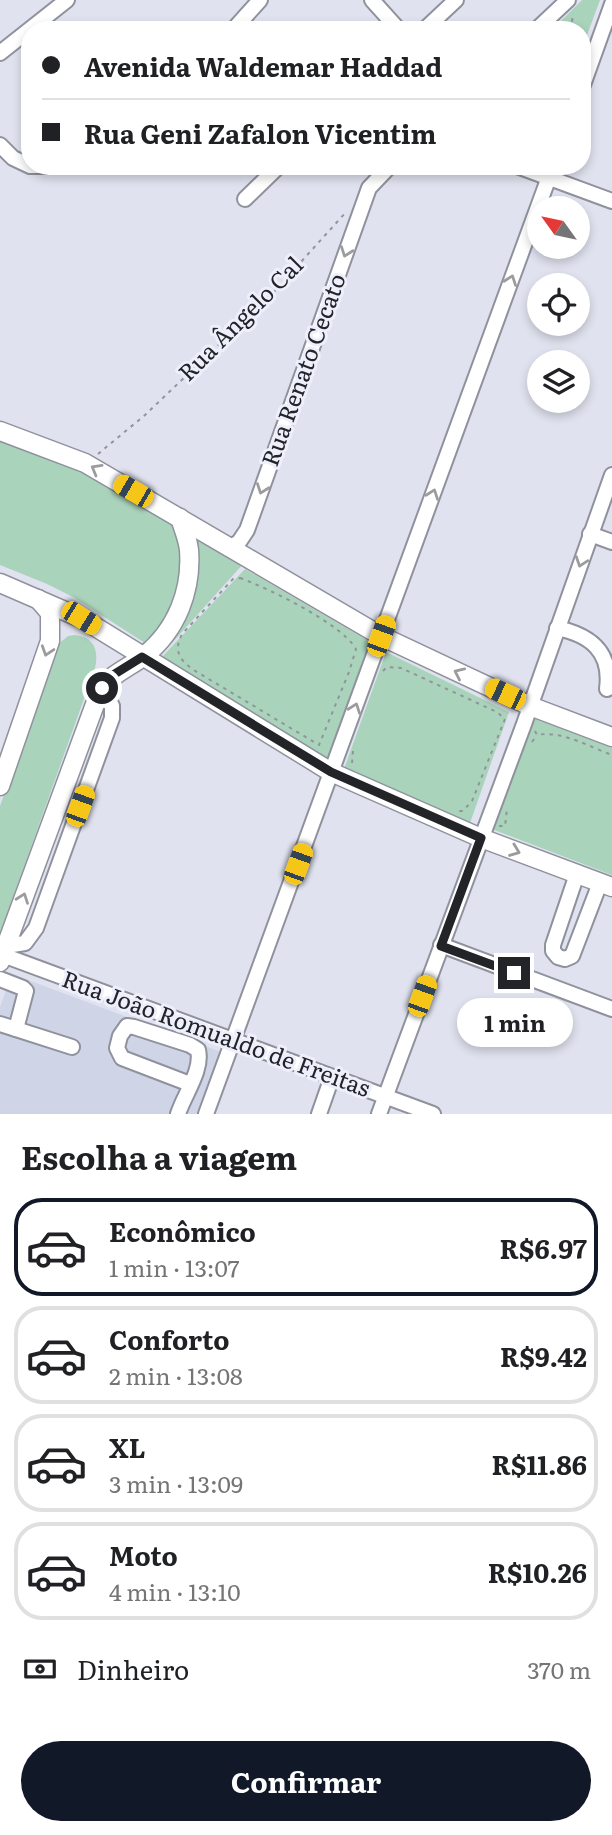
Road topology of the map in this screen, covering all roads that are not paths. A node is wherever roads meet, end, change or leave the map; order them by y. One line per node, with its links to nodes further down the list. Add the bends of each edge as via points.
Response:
1 (67, 0): 7 (street)
2 (260, 0): 8 (street)
3 (372, 0): 9 (street)
4 (456, 0): 10 (street)
5 (612, 4): 14 (street)
6 (570, 7): 11 (street)
7 (40, 21)
8 (241, 21)
9 (391, 21)
10 (434, 21)
11 (549, 21)
12 (21, 36): 13 (street)
13 (0, 53)
14 (591, 63)
15 (0, 145): 16 (street)
16 (21, 162)
17 (269, 175): 21 (street)
18 (381, 175): 28 (street, Rua Renato Cecato, one-way to 28, via 369,188 247,530)
19 (550, 175): 32 (street, one-way to 19)
20 (557, 175): 22 (street)
21 (244, 199)
22 (612, 201)
23 (0, 430): 25 (main road, one-way to 23, via 85,463)
24 (612, 475): 26 (street)
25 (180, 518): 28 (main road); 33 (main road, via 189,547 182,606 159,642)
26 (590, 534): 27 (street); 31 (street, one-way to 31)
27 (612, 542)
28 (231, 547): 32 (main road)
29 (0, 583): 30 (main road)
30 (28, 594): 33 (main road, via 81,618); 38 (main road, one-way to 38, via 41,600 50,613 50,641)
31 (558, 628): 34 (street, via 577,632 596,645 608,669); 35 (street)
32 (381, 636): 35 (main road, one-way to 32); 37 (street, one-way to 32)
33 (142, 657): 37 (main road); 43 (main road, via 113,675 102,688)
34 (607, 689)
35 (530, 706): 36 (main road); 39 (street)
36 (612, 737)
37 (331, 772): 39 (main road); 48 (street)
38 (0, 786)
39 (481, 838): 40 (main road, one-way to 40); 42 (street)
40 (577, 874): 41 (main road); 41 (street, via 553,945 558,957 572,956)
41 (606, 885)
42 (441, 946): 45 (street); 52 (street)
43 (2, 954): 48 (street, Rua João Romualdo de Freitas)
44 (0, 979): 47 (street, via 26,991)
45 (612, 1009)
46 (0, 1024): 47 (street)
47 (16, 1029): 49 (street)
48 (234, 1040): 50 (street, Rua João Romualdo de Freitas); 54 (street)
49 (72, 1047)
50 (332, 1077): 52 (street, Rua João Romualdo de Freitas); 55 (street)
51 (190, 1084): 51 (street, via 122,1058 117,1048 127,1026 198,1050 200,1059); 53 (street)
52 (386, 1097): 56 (street); 57 (street, Rua João Romualdo de Freitas)
53 (178, 1114)
54 (206, 1114)
55 (319, 1114)
56 (379, 1114)
57 (433, 1114)

